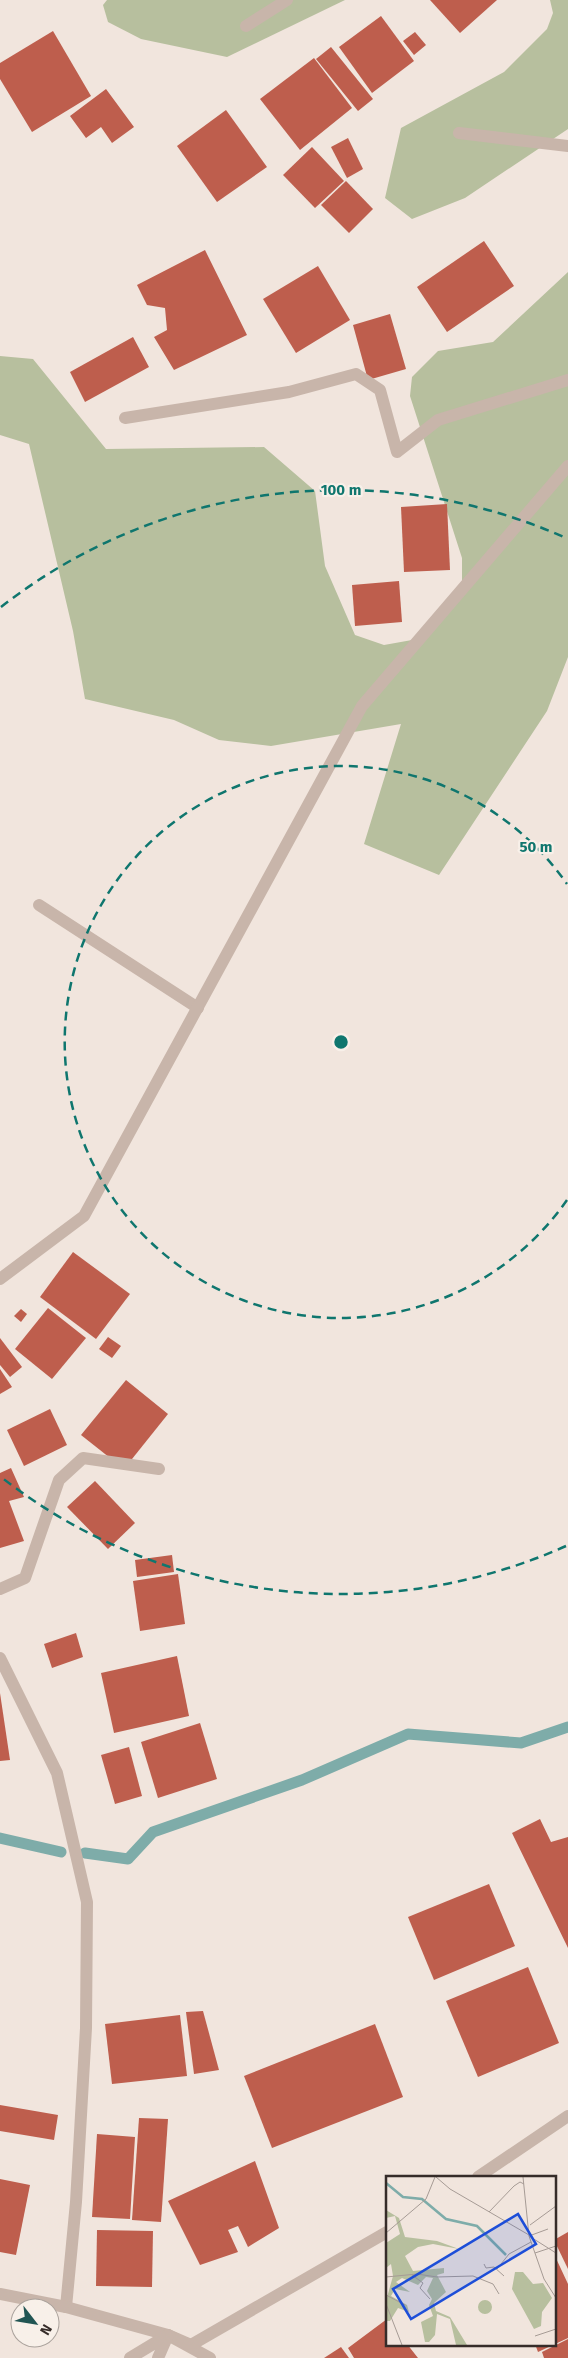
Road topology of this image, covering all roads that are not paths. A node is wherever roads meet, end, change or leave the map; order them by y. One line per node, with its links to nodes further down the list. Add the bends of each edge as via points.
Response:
1 (287, 0): 2 (street)
2 (246, 26)
3 (459, 133): 4 (street)
4 (568, 146)
5 (568, 380): 6 (street, via 438,420 397,452 380,390 356,374 289,392)
6 (125, 418)
7 (568, 466): 9 (street, via 362,706)
8 (39, 905): 9 (street)
9 (198, 1008): 10 (street, via 84,1216)
10 (0, 1279)
11 (159, 1469): 12 (street, via 83,1458 59,1480 25,1578)
12 (0, 1589)
13 (0, 1658): 18 (street, via 58,1773 87,1902 86,2028)
14 (568, 2116): 15 (street)
15 (479, 2176)
16 (386, 2233): 19 (street, via 192,2345)
17 (0, 2294): 18 (street)
18 (66, 2307): 19 (street)
19 (168, 2335): 20 (street); 21 (street); 22 (street)
20 (130, 2358)
21 (158, 2358)
22 (210, 2358)

